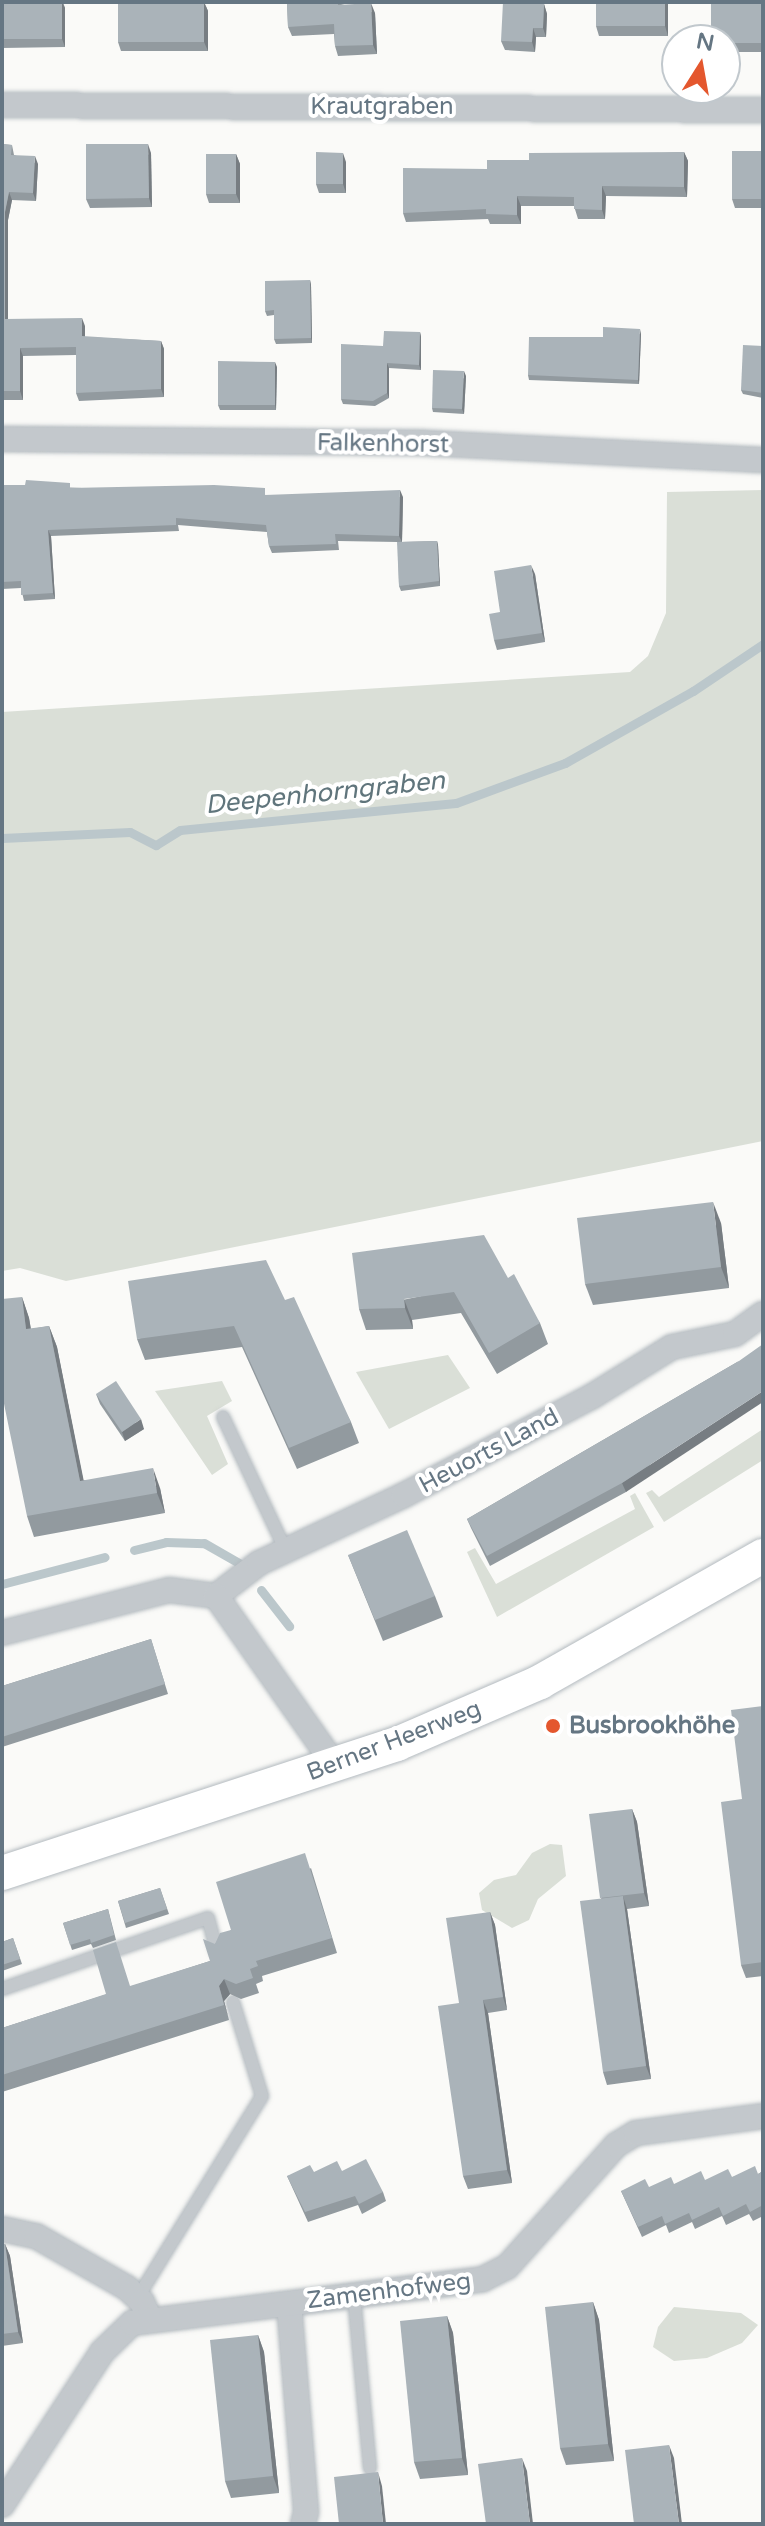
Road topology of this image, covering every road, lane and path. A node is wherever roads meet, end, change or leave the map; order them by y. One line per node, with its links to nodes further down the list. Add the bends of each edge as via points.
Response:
1 (2, 105): 2 (street, Krautgraben)
2 (763, 110)
3 (2, 439): 4 (street, Falkenhorst, via 425,443)
4 (763, 460)
5 (763, 1314): 7 (street, Heuorts Land, via 735,1334 672,1347 591,1397)
6 (223, 1417): 7 (lane)
7 (286, 1551): 9 (street, Heuorts Land, via 259,1563)
8 (763, 1556): 11 (main road, Berner Heerweg, via 540,1682)
9 (216, 1596): 10 (street, via 169,1590); 11 (street)
10 (2, 1633)
11 (336, 1767): 12 (main road, Berner Heerweg)
12 (2, 1873)
13 (217, 1951): 14 (lane, via 208,1918)
14 (2, 1989)
15 (233, 2002): 19 (lane, via 262,2096)
16 (763, 2116): 18 (street, Zamenhofweg, via 626,2139 507,2267 483,2279)
17 (2, 2229): 19 (street, via 36,2236)
18 (354, 2296): 20 (street, Zamenhofweg); 22 (lane)
19 (138, 2297): 21 (street)
20 (289, 2304): 21 (street, Zamenhofweg); 24 (street, Zamenhofweg)
21 (150, 2319): 23 (street, via 124,2329 102,2352)
22 (370, 2468)
23 (2, 2505)
24 (303, 2524)

